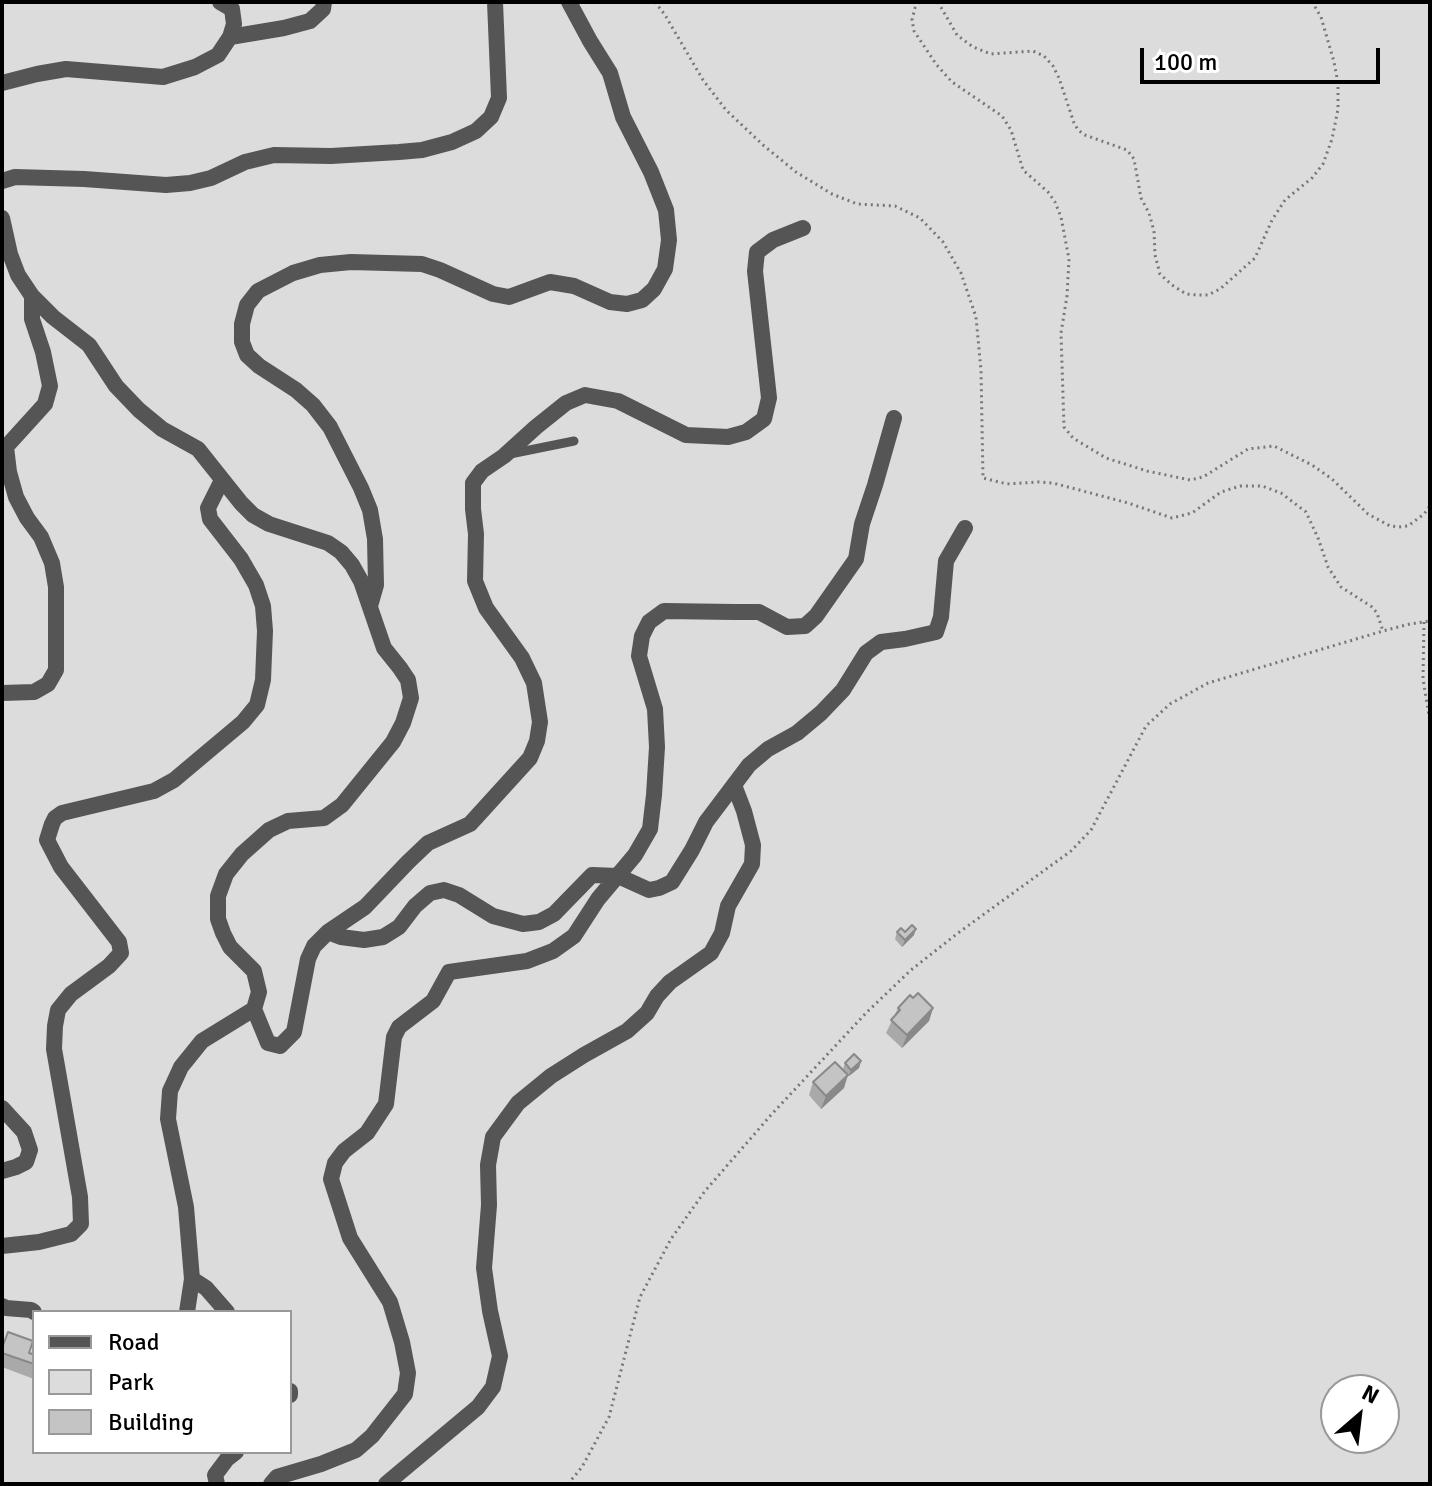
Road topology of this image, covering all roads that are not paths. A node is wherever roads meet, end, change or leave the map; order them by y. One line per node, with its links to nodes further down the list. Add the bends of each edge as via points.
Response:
1 (220, 2): 5 (street, via 232,9)
2 (324, 2): 5 (street, via 310,21)
3 (495, 2): 7 (street, via 499,98 491,117 452,142 399,152 274,155 190,183 15,177)
4 (569, 2): 16 (street, via 610,73 623,117 666,210 665,269 654,289 627,304 550,282 509,297 422,264 351,262 293,273 258,291 247,305 242,342 247,355 313,405 330,427 370,510 376,585)
5 (230, 37): 6 (street, via 218,55 163,77 66,69)
6 (2, 83)
7 (2, 181)
8 (2, 218): 10 (street, via 18,275)
9 (803, 228): 13 (street, via 757,252 769,398 764,419 728,437 686,435 618,401 585,395 566,403)
10 (32, 296): 14 (street, via 89,345 139,410 198,449); 17 (street, via 32,319 50,386 45,404 6,447 16,497 52,563 56,670 48,684 34,692)
11 (894, 418): 19 (street, via 856,559 805,626 787,627 759,612 664,611 649,622 639,656 655,709 650,829)
12 (574, 441): 13 (lane)
13 (504, 456): 20 (street, via 473,483 475,581 534,683 537,741 530,758 470,824 428,843 365,907)
14 (222, 480): 16 (street, via 253,515 341,552); 24 (street, via 208,508 210,519 241,559 263,606 263,680 257,705 174,780 154,791 62,813 52,824 47,840 61,867 119,942 121,953 71,994 58,1010 55,1026 81,1224 71,1234)
15 (965, 528): 18 (street, via 946,561 936,632 881,642 866,653 821,713 768,749)
16 (370, 606): 21 (street, via 384,648 408,680 411,698 403,723 342,805 324,818 288,821 269,830 226,874 218,896 223,933 254,971 259,992)
17 (2, 693)
18 (734, 785): 19 (street, via 672,882 649,890); 33 (street, via 753,845 752,864 728,906 711,953 670,982 627,1031 551,1076 518,1103 493,1137 484,1268 500,1356 493,1387 478,1407)
19 (618, 876): 20 (street, via 592,875 539,922 523,924 493,916 444,890 430,893 383,937 364,940); 32 (street, via 574,936 553,951 527,961 449,972 433,1001 399,1027 386,1104 367,1133 335,1163 331,1179 350,1238 390,1302 408,1373 405,1394 356,1450 277,1477)
20 (328, 932): 21 (street, via 308,959 294,1032 280,1046 268,1043)
21 (254, 1009): 25 (street, via 202,1041 170,1091 168,1119 186,1207)
22 (2, 1108): 23 (street, via 24,1132 30,1150 26,1162)
23 (2, 1171)
24 (2, 1246)
25 (192, 1279): 27 (street); 28 (street)
26 (2, 1306): 29 (street)
27 (187, 1310)
28 (225, 1310)
29 (32, 1312)
30 (233, 1454): 31 (street, via 215,1475)
31 (217, 1484)
32 (271, 1484)
33 (386, 1484)

